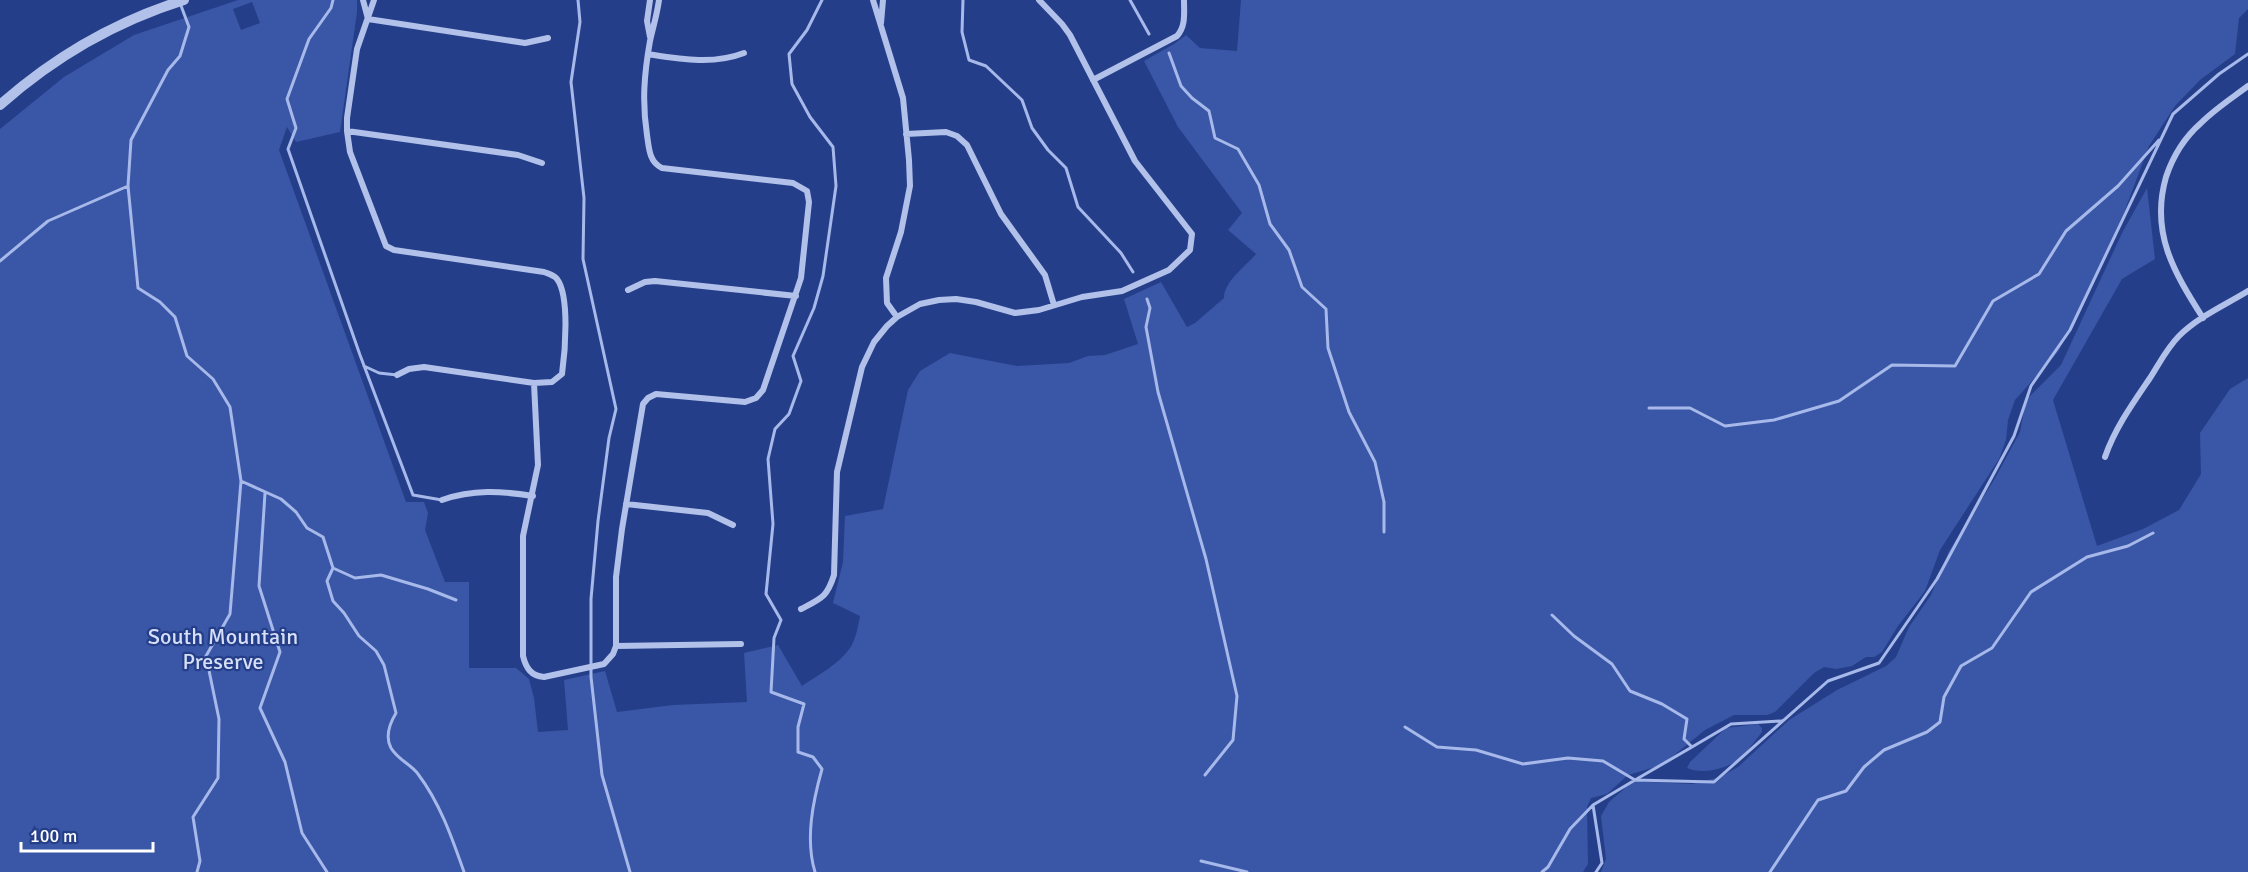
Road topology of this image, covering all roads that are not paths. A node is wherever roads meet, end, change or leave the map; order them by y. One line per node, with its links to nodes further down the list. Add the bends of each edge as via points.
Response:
1 (184, 0): 20 (street, via 80,45)
2 (374, 0): 12 (street)
3 (650, 0): 10 (street)
4 (659, 0): 11 (street)
5 (873, 0): 13 (street)
6 (883, 0): 13 (street)
7 (1039, 0): 18 (street, via 1070,35)
8 (1184, 0): 18 (street, via 1182,31 1177,36)
9 (364, 2): 12 (street)
10 (649, 11): 11 (street); 15 (street)
11 (658, 12): 15 (street)
12 (368, 18): 14 (street, via 525,43); 21 (street, via 357,49)
13 (881, 26): 22 (street, via 903,98)
14 (548, 38)
15 (651, 38): 17 (street)
16 (744, 53): 17 (street, via 712,60)
17 (648, 54): 26 (street, via 643,102 655,165 793,183 807,191 809,202)
18 (1093, 80): 27 (street, via 1135,161 1192,234 1191,250 1169,270 1133,287)
19 (2248, 86): 29 (street, via 2189,135 2177,150 2162,190 2164,243 2180,282)
20 (0, 105)
21 (347, 131): 23 (street, via 518,155); 31 (street, via 350,152 386,246 556,277 564,310 566,344 562,374 552,382)
22 (906, 134): 27 (street, via 946,132 967,145 1001,214 1045,275); 28 (street, via 910,186 886,278 887,303)
23 (542, 163)
24 (628, 290): 26 (street, via 655,280)
25 (2248, 291): 29 (street)
26 (796, 296): 35 (street, via 763,390 756,398 745,402 656,394 643,404)
27 (1054, 305): 28 (street, via 1015,313 976,302 939,300 920,304)
28 (897, 317): 37 (street, via 874,342 862,367 837,472 831,586 826,596)
29 (2203, 318): 32 (street, via 2178,337 2163,357 2111,440)
30 (397, 375): 31 (street, via 424,367)
31 (534, 383): 33 (street, via 538,465)
32 (2104, 458)
33 (532, 496): 34 (street, via 494,491); 39 (street, via 523,536 523,656 530,672 544,677 604,664)
34 (442, 500)
35 (626, 504): 36 (street, via 708,513); 39 (street, via 616,578)
36 (733, 525)
37 (801, 609)
38 (741, 644): 39 (street)
39 (616, 646)

